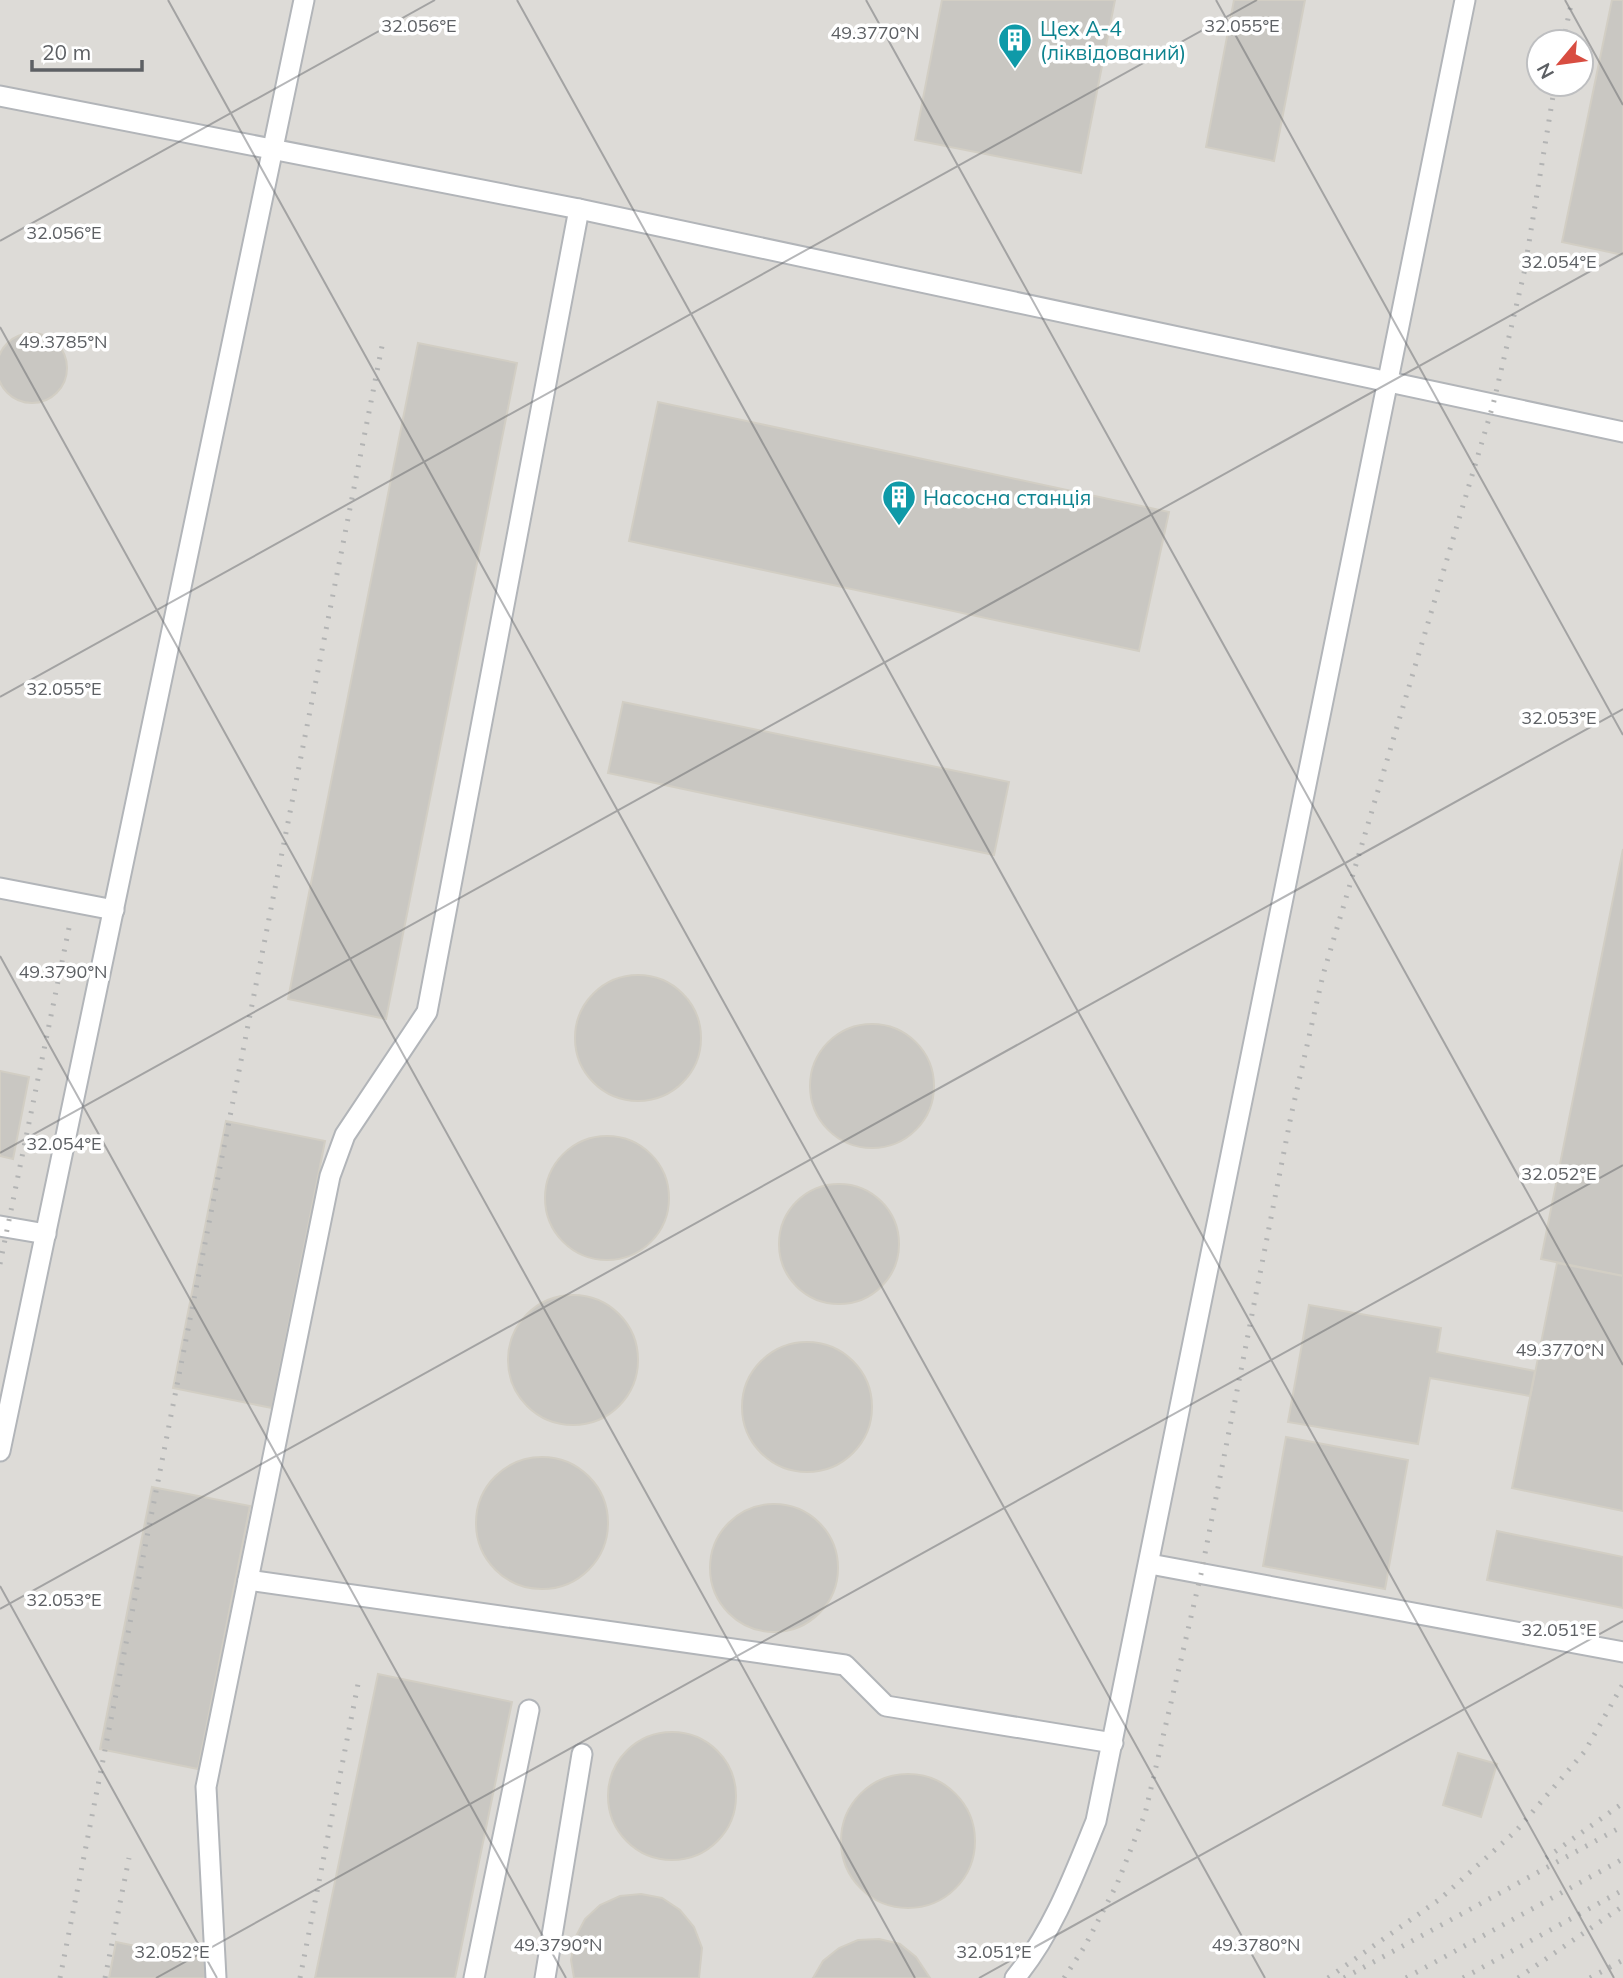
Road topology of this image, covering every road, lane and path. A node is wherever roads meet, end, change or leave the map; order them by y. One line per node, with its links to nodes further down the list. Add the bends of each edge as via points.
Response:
1 (304, 0): 4 (lane)
2 (1465, 0): 6 (lane)
3 (0, 96): 4 (lane)
4 (274, 148): 5 (lane); 9 (lane)
5 (579, 209): 6 (lane); 14 (lane, via 428,1012 345,1135 330,1176)
6 (1387, 382): 7 (lane); 13 (lane)
7 (1623, 432)
8 (0, 888): 9 (lane)
9 (114, 910): 11 (lane)
10 (0, 1226): 11 (lane)
11 (46, 1234): 12 (lane)
12 (0, 1451)
13 (1150, 1564): 15 (lane); 17 (lane)
14 (248, 1580): 17 (lane, via 845,1665 886,1706); 19 (lane, via 206,1787)
15 (1623, 1652)
16 (528, 1710): 20 (lane)
17 (1113, 1743): 22 (lane, via 1096,1821 1068,1892)
18 (582, 1754): 21 (lane)
19 (216, 1978)
20 (474, 1978)
21 (545, 1978)
22 (1015, 1978)

